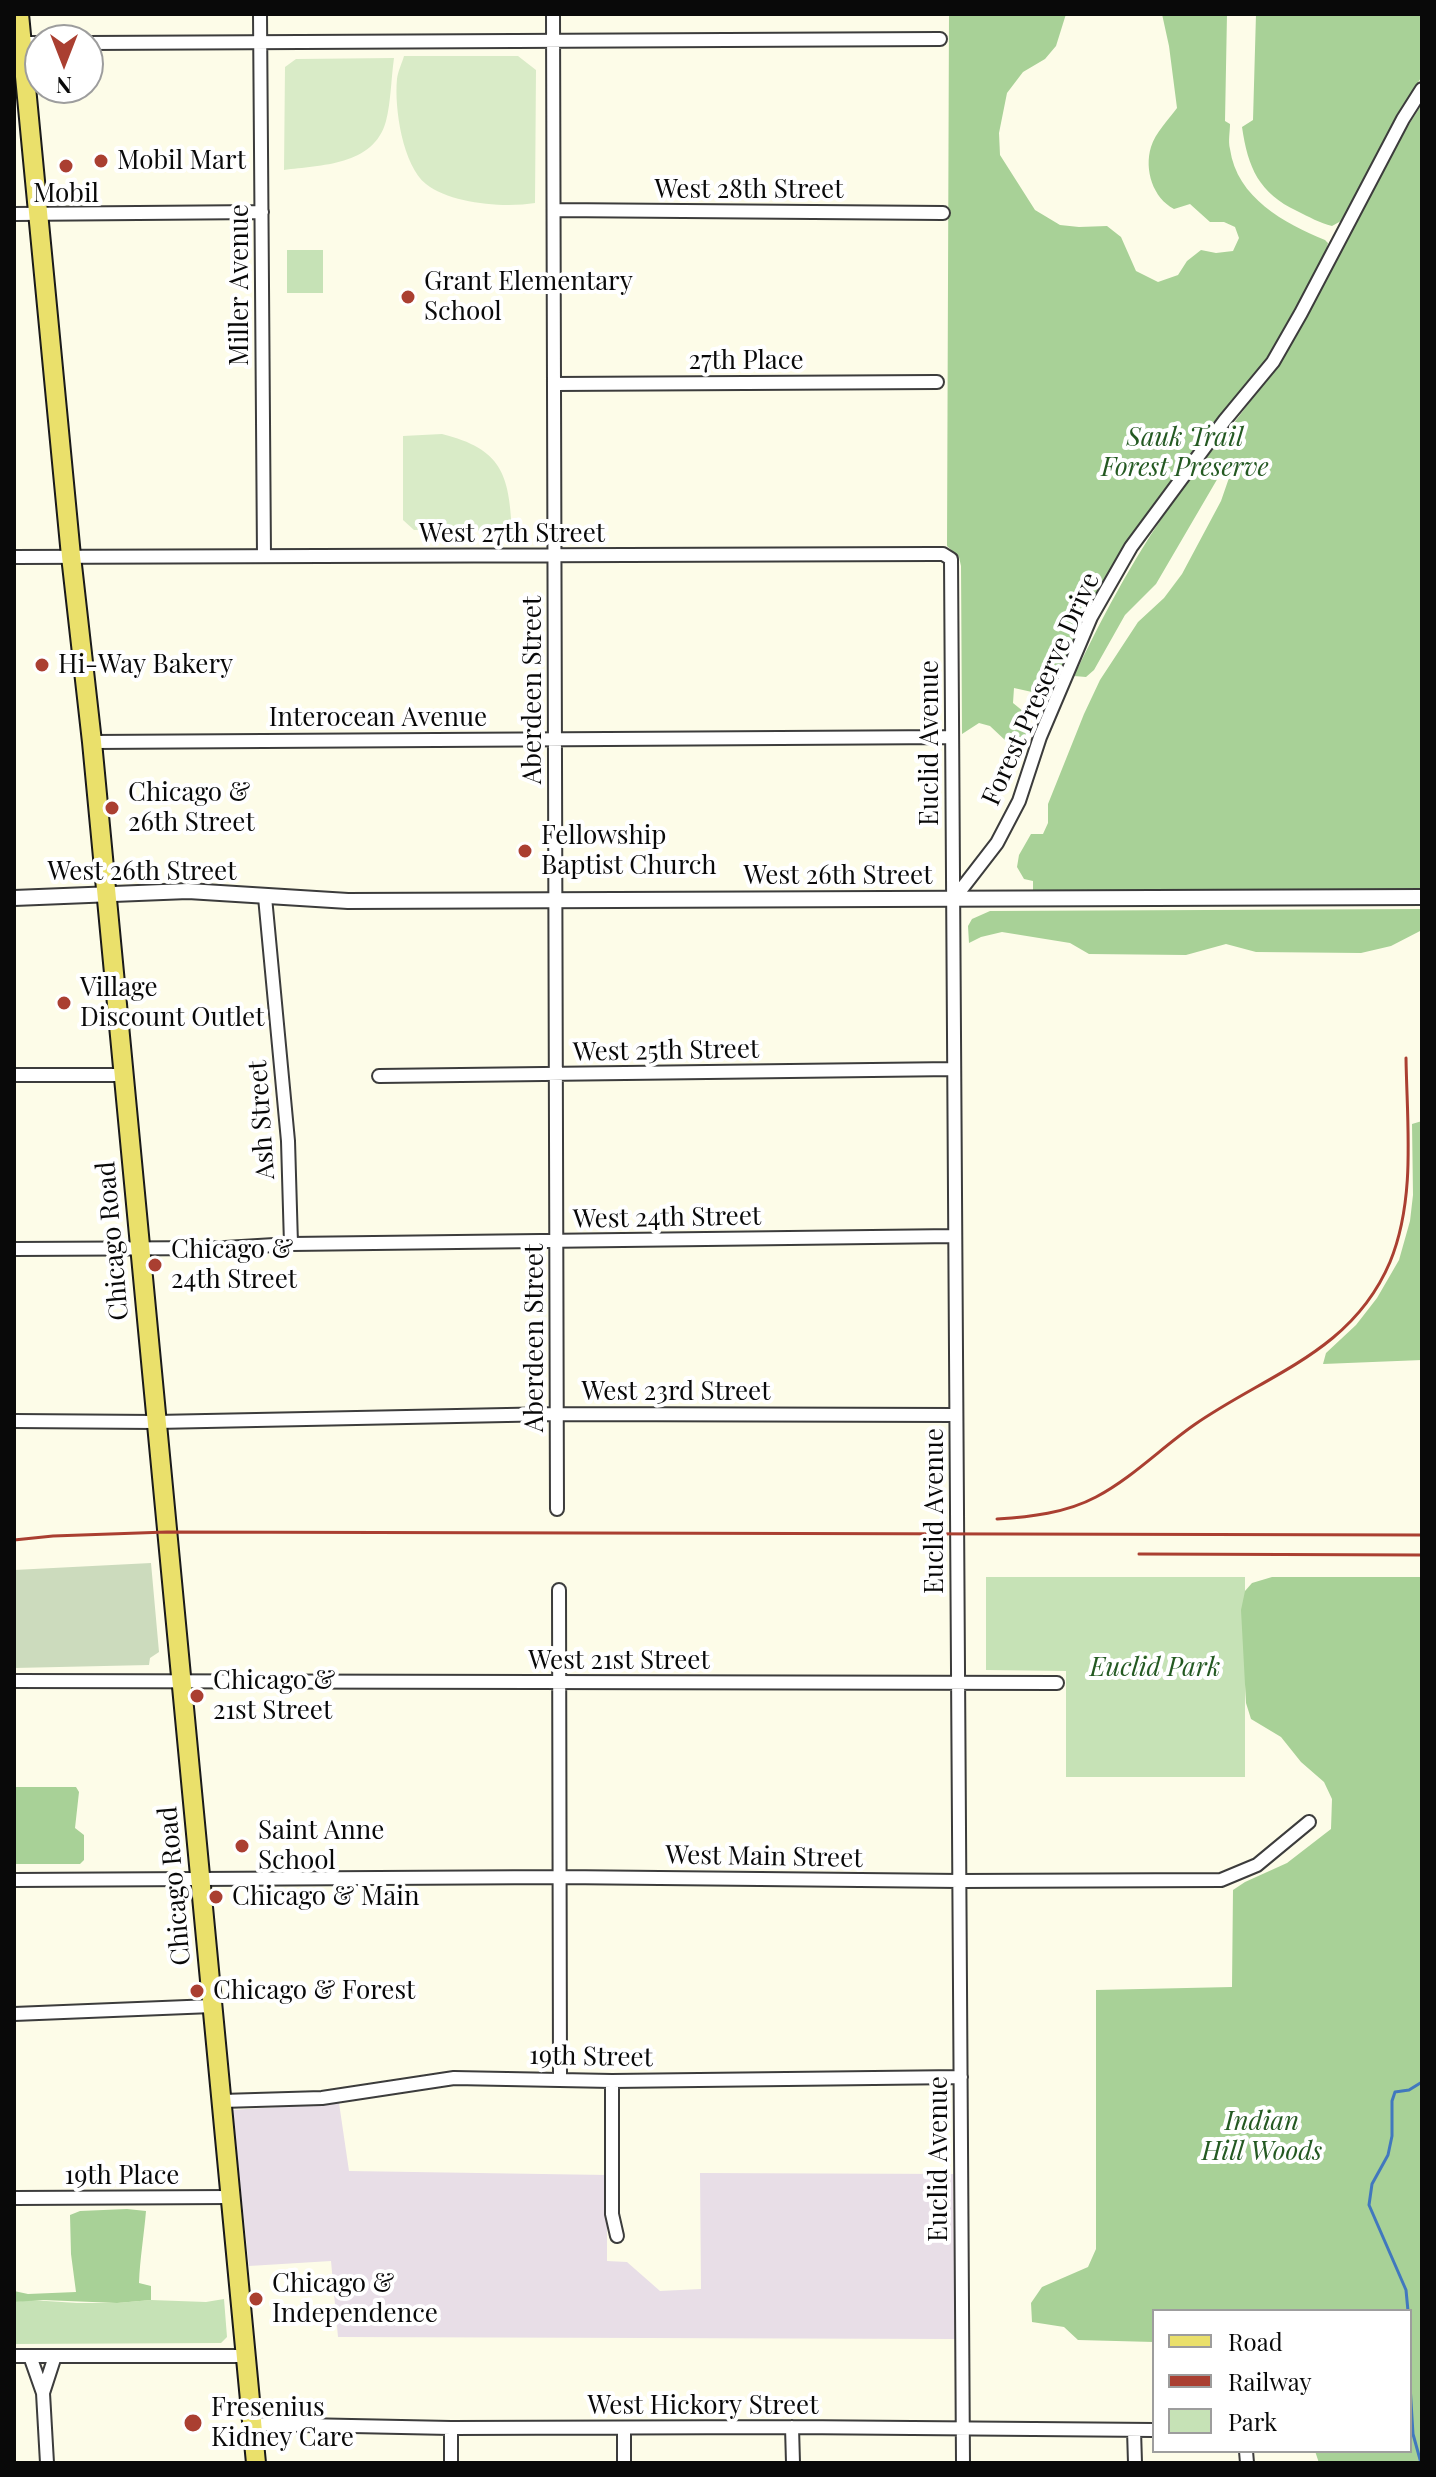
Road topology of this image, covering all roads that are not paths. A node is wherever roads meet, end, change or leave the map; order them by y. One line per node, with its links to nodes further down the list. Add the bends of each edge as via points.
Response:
1 (260, 14): 5 (street, Miller Avenue)
2 (553, 14): 4 (street, Aberdeen Street)
3 (940, 39): 4 (street)
4 (553, 41): 5 (street); 9 (street, Aberdeen Street)
5 (261, 42): 6 (street); 10 (street, Miller Avenue)
6 (104, 43)
7 (1422, 89): 29 (street, Forest Preserve Drive, via 1273,362 1131,547 1091,617 1019,801 997,843)
8 (34, 104): 11 (main road, Chicago Road)
9 (554, 210): 12 (street, West 28th Street); 15 (street, Aberdeen Street)
10 (262, 212): 11 (street); 17 (street, Miller Avenue)
11 (39, 213): 13 (street); 16 (main road, Chicago Road)
12 (943, 213)
13 (14, 214)
14 (937, 382): 15 (street, 27th Place)
15 (554, 384): 18 (street, Aberdeen Street)
16 (71, 556): 17 (street, West 27th Street); 19 (street, West 27th Street); 23 (main road, Chicago Road)
17 (264, 556): 18 (street, West 27th Street)
18 (555, 556): 20 (street, West 27th Street, via 943,554); 22 (street, Aberdeen Street)
19 (14, 557)
20 (951, 559): 21 (street, Euclid Avenue)
21 (952, 737): 22 (street, Interocean Avenue); 29 (street, Euclid Avenue)
22 (555, 739): 23 (street, Interocean Avenue); 28 (street, Aberdeen Street)
23 (92, 742): 24 (main road, Chicago Road)
24 (106, 894): 25 (street, West 26th Street, via 188,891); 27 (street, West 26th Street); 33 (main road, Chicago Road)
25 (265, 897): 28 (street, West 26th Street); 37 (street, Ash Street, via 288,1141)
26 (1422, 897): 29 (street, West 26th Street)
27 (14, 898)
28 (556, 900): 29 (street, West 26th Street); 31 (street, Aberdeen Street)
29 (953, 900): 30 (street, Euclid Avenue)
30 (954, 1069): 31 (street, West 25th Street); 35 (street, Euclid Avenue)
31 (556, 1074): 34 (street, West 25th Street); 36 (street, Aberdeen Street)
32 (14, 1075): 33 (street)
33 (123, 1075): 38 (main road, Chicago Road)
34 (379, 1076)
35 (955, 1236): 36 (street, West 24th Street); 41 (street, Euclid Avenue)
36 (557, 1242): 37 (street, West 24th Street); 40 (street, Aberdeen Street)
37 (291, 1244): 38 (street, West 24th Street)
38 (139, 1248): 39 (street, West 24th Street); 43 (main road, Chicago Road)
39 (14, 1249)
40 (557, 1414): 41 (street, West 23rd Street); 43 (street, West 23rd Street); 44 (street, Aberdeen Street)
41 (956, 1415): 48 (street, Euclid Avenue)
42 (14, 1421): 43 (street, West 23rd Street)
43 (156, 1422): 46 (main road, Chicago Road)
44 (557, 1509)
45 (559, 1590): 49 (street)
46 (181, 1679): 47 (street, West 21st Street); 49 (street, West 21st Street); 53 (main road, Chicago Road)
47 (14, 1681)
48 (958, 1682): 49 (street, West 21st Street); 50 (street, West 21st Street); 55 (street, Euclid Avenue)
49 (558, 1683): 52 (street)
50 (1057, 1683)
51 (1309, 1822): 55 (street, West Main Street, via 1257,1865 1221,1880)
52 (560, 1877): 53 (street, West Main Street); 55 (street, West Main Street); 59 (street)
53 (200, 1879): 54 (street, West Main Street); 56 (main road, Chicago Road)
54 (14, 1880)
55 (960, 1881): 58 (street, Euclid Avenue)
56 (212, 2006): 57 (street); 61 (main road, Chicago Road)
57 (14, 2014)
58 (961, 2077): 60 (street, 19th Street); 74 (street, Euclid Avenue)
59 (560, 2079): 60 (street, 19th Street); 61 (street, 19th Street, via 454,2078 322,2098)
60 (612, 2081): 64 (street, via 612,2206)
61 (222, 2101): 62 (main road, Chicago Road)
62 (231, 2197): 63 (street, 19th Place); 68 (main road, Chicago Road)
63 (14, 2198)
64 (617, 2236)
65 (14, 2356): 66 (street)
66 (30, 2356): 67 (street); 69 (street)
67 (55, 2356): 68 (street); 69 (street)
68 (246, 2356): 70 (main road, Chicago Road)
69 (43, 2393): 77 (street)
70 (252, 2424): 72 (street, West Hickory Street); 78 (main road, Chicago Road)
71 (792, 2427): 73 (street, West Hickory Street); 74 (street, West Hickory Street); 81 (street)
72 (451, 2428): 73 (street, West Hickory Street); 79 (street)
73 (624, 2428): 80 (street)
74 (963, 2428): 75 (street, West Hickory Street); 82 (street, Euclid Avenue)
75 (1134, 2430): 76 (street, West Hickory Street); 83 (street)
76 (1152, 2430)
77 (47, 2463)
78 (256, 2463)
79 (451, 2463)
80 (624, 2463)
81 (793, 2463)
82 (963, 2463)
83 (1135, 2463)

